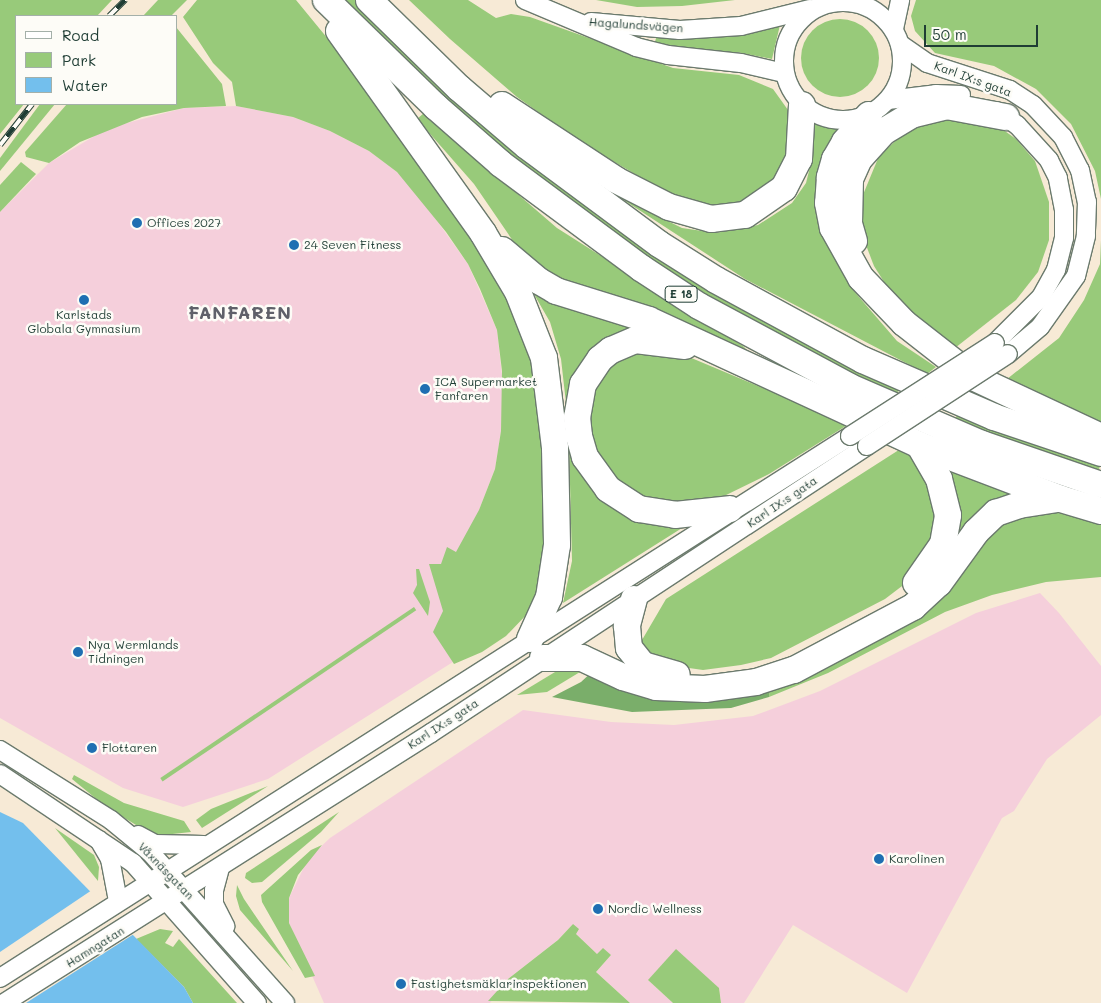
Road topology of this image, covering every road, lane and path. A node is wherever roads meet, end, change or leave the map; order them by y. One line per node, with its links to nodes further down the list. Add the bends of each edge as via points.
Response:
1 (317, 0): 15 (highway)
2 (326, 0): 22 (highway, E 18, via 436,107 501,164 609,245 699,306 850,387 982,444)
3 (369, 0): 9 (highway, E 18)
4 (525, 0): 8 (street, Hagalundsvägen)
5 (839, 0): 7 (street); 10 (street, via 869,7)
6 (900, 0): 10 (street)
7 (814, 8): 8 (street, Hagalundsvägen, via 741,26 680,30); 11 (street, via 799,20 789,36 784,54)
8 (575, 21): 11 (street, Hagalundsvägen, via 636,46 668,55 741,63)
9 (404, 34): 12 (highway, via 542,133 616,180 694,216 711,219 745,215 784,188 799,159); 21 (highway, E 18, via 527,146 651,238 716,280 864,360 994,418)
10 (897, 36): 13 (street, via 901,70 898,83); 17 (street, Karl IX:s gata, via 927,63 1010,90 1033,105 1063,136 1080,170 1088,202 1083,254 1076,276 1040,327)
11 (784, 73): 12 (street)
12 (802, 105): 13 (street, via 817,115 834,120 852,120)
13 (879, 108): 14 (street, Karl IX:s gata, via 960,95 979,101); 16 (highway, via 845,142 830,177 828,203 833,228 844,252 861,278)
14 (1006, 117): 16 (highway, via 947,106 897,122 871,144 850,178 848,203 849,223); 17 (street, Karl IX:s gata, via 1038,146 1058,178 1064,210 1064,238 1056,270 1041,297)
15 (483, 233): 18 (highway, via 518,265 556,291 649,320); 27 (highway, via 532,321 544,358 551,404 557,544)
16 (872, 288): 19 (highway, via 904,323 973,377)
17 (1002, 348): 24 (street, Karl IX:s gata, bridge); 26 (street, Karl IX:s gata, bridge, via 867,446)
18 (720, 353): 20 (highway); 24 (highway, via 653,340 635,340 611,350 591,370 583,384 577,417 585,457 608,489 623,500 639,509 665,514)
19 (1101, 437)
20 (919, 445): 23 (highway); 26 (highway, via 944,490 948,515 943,544 926,572 910,589 833,635 783,659 756,667 712,674 668,674 643,665 629,648 627,626)
21 (1101, 453)
22 (1101, 485)
23 (1061, 499): 25 (highway); 27 (highway, via 1019,505 996,513 976,532 939,583 913,606 794,670 756,682 705,689 656,688 582,658)
24 (730, 510): 27 (street, Karl IX:s gata)
25 (1101, 511)
26 (634, 599): 27 (street, Karl IX:s gata)
27 (537, 648): 32 (street, Karl IX:s gata); 33 (street, Karl IX:s gata)
28 (0, 750): 30 (street, Våxnäsgatan)
29 (0, 774): 31 (street, Våxnäsgatan)
30 (110, 820): 32 (street, via 155,844); 34 (street, Våxnäsgatan)
31 (96, 835): 35 (street, Våxnäsgatan); 37 (street, via 110,858)
32 (205, 845): 34 (street, Karl IX:s gata)
33 (220, 868): 36 (street, Karl IX:s gata); 39 (street, via 214,904)
34 (167, 869): 35 (street, Hamngatan); 36 (street, Våxnäsgatan)
35 (151, 880): 37 (street, Hamngatan); 38 (street, Våxnäsgatan)
36 (185, 890): 38 (street, Hamngatan); 39 (street, Våxnäsgatan)
37 (118, 901): 40 (street, Hamngatan)
38 (168, 901): 41 (street, Hamngatan); 42 (street, Våxnäsgatan)
39 (236, 947): 43 (street, Våxnäsgatan)
40 (0, 978)
41 (4, 1003)
42 (257, 1003)
43 (285, 1003)

